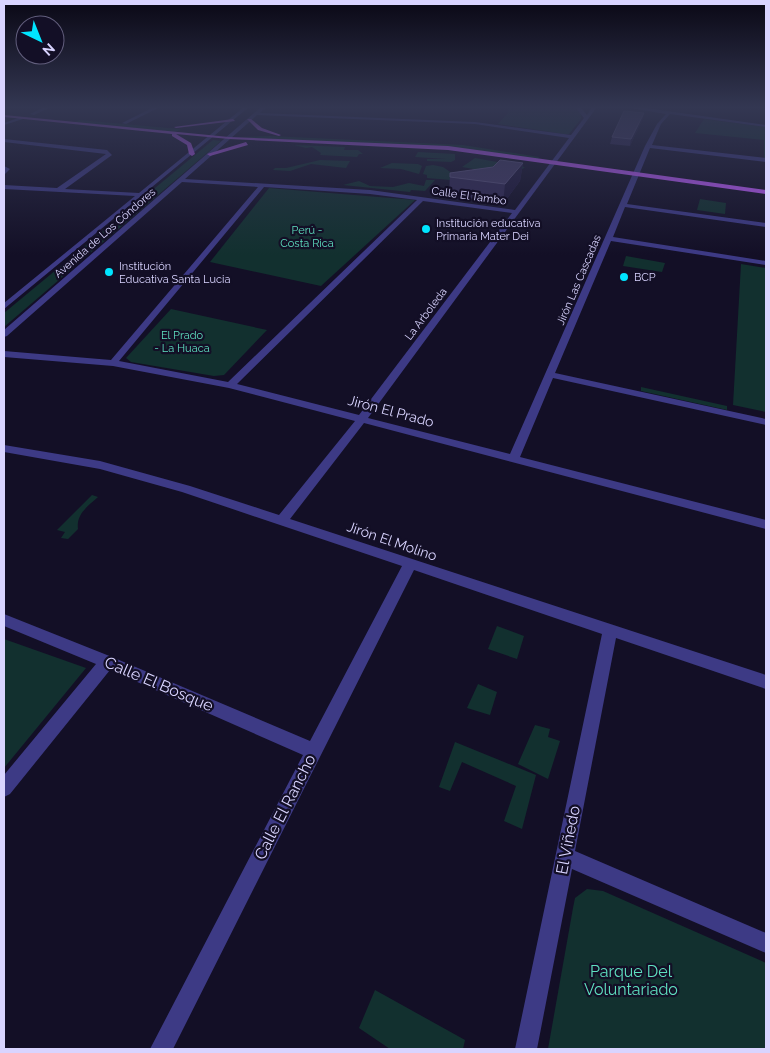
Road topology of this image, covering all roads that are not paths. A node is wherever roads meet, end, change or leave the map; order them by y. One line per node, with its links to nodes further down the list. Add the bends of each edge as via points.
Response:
1 (107, 156): 18 (street)
2 (189, 156): 20 (street, Avenida de Los Cóndores)
3 (208, 156): 14 (street, Avenida de Los Cóndores)
4 (510, 156): 10 (main road)
5 (523, 156): 10 (main road)
6 (558, 156): 10 (street, La Arboleda)
7 (644, 156): 13 (street, Jirón Las Cascadas)
8 (733, 156): 9 (street)
9 (766, 160)
10 (554, 162): 13 (main road); 23 (street, La Arboleda)
11 (4, 168): 12 (street, via 7,169)
12 (4, 173)
13 (637, 173): 16 (main road); 19 (main road); 22 (street, Jirón Las Cascadas)
14 (180, 180): 15 (street, Calle El Tambo); 28 (street, Avenida de Los Cóndores)
15 (263, 185): 21 (street, Calle El Tambo); 30 (street)
16 (766, 186)
17 (4, 187): 18 (street)
18 (58, 190): 20 (street)
19 (766, 192)
20 (141, 195): 27 (street, Avenida de Los Cóndores)
21 (422, 199): 23 (street, Calle El Tambo); 32 (street)
22 (624, 205): 24 (street); 25 (street, Jirón Las Cascadas)
23 (516, 212): 33 (street, La Arboleda)
24 (766, 225)
25 (610, 239): 26 (street); 31 (street, Jirón Las Cascadas)
26 (766, 263)
27 (4, 308)
28 (4, 334)
29 (4, 354): 30 (street, Jirón El Prado)
30 (114, 363): 32 (street, Jirón El Prado)
31 (551, 375): 34 (street); 36 (street, Jirón Las Cascadas)
32 (230, 385): 33 (street, Jirón El Prado)
33 (362, 419): 36 (street, Jirón El Prado); 37 (street, La Arboleda)
34 (766, 422)
35 (4, 449): 37 (street, Jirón El Molino, via 143,476)
36 (514, 458): 38 (street, Jirón El Prado)
37 (281, 521): 39 (street, Jirón El Molino)
38 (766, 525)
39 (410, 564): 41 (street, Jirón El Molino); 44 (street, Calle El Rancho)
40 (4, 620): 42 (street, Calle El Bosque)
41 (610, 632): 43 (street, Jirón El Molino); 46 (street, El Viñedo)
42 (107, 662): 44 (street, Calle El Bosque); 45 (street)
43 (766, 682)
44 (314, 751): 48 (street, Calle El Rancho)
45 (4, 788)
46 (565, 856): 47 (street); 49 (street, El Viñedo)
47 (766, 943)
48 (161, 1049)
49 (526, 1049)

